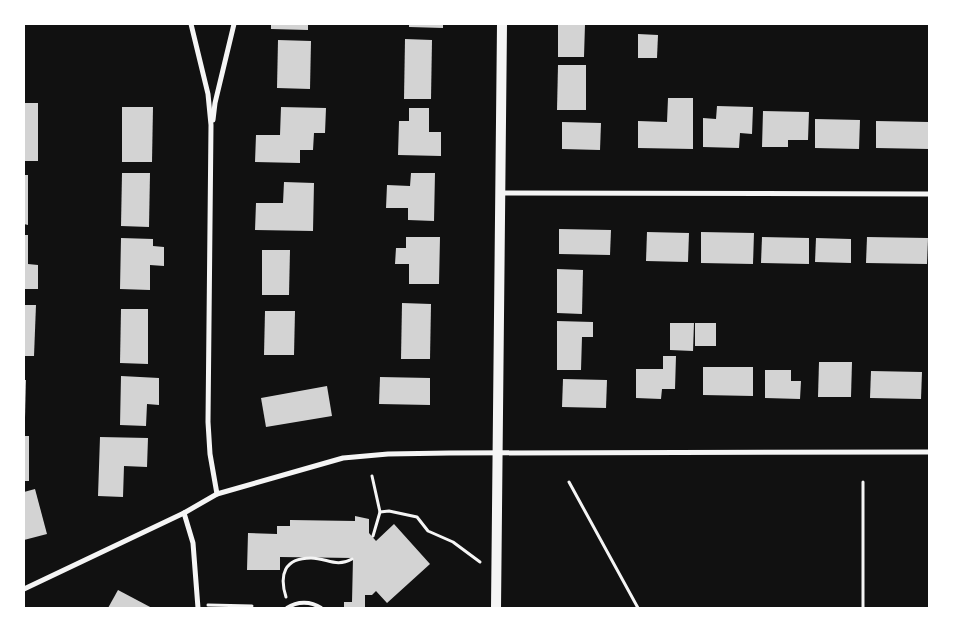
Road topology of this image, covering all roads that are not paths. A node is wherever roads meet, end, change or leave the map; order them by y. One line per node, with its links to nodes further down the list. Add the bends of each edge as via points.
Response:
1 (191, 24): 4 (street, via 208,94)
2 (234, 24): 4 (street, via 215,103)
3 (502, 24): 5 (main road)
4 (211, 138): 9 (street, via 208,422)
5 (502, 193): 6 (street); 8 (main road)
6 (929, 194)
7 (929, 452): 8 (street)
8 (499, 454): 9 (street, via 396,454 343,458); 15 (main road)
9 (217, 494): 10 (street)
10 (184, 513): 11 (street); 12 (street, via 193,543)
11 (24, 590)
12 (198, 607)
13 (288, 608): 14 (lane, via 293,604 310,603)
14 (321, 608)
15 (496, 608)

